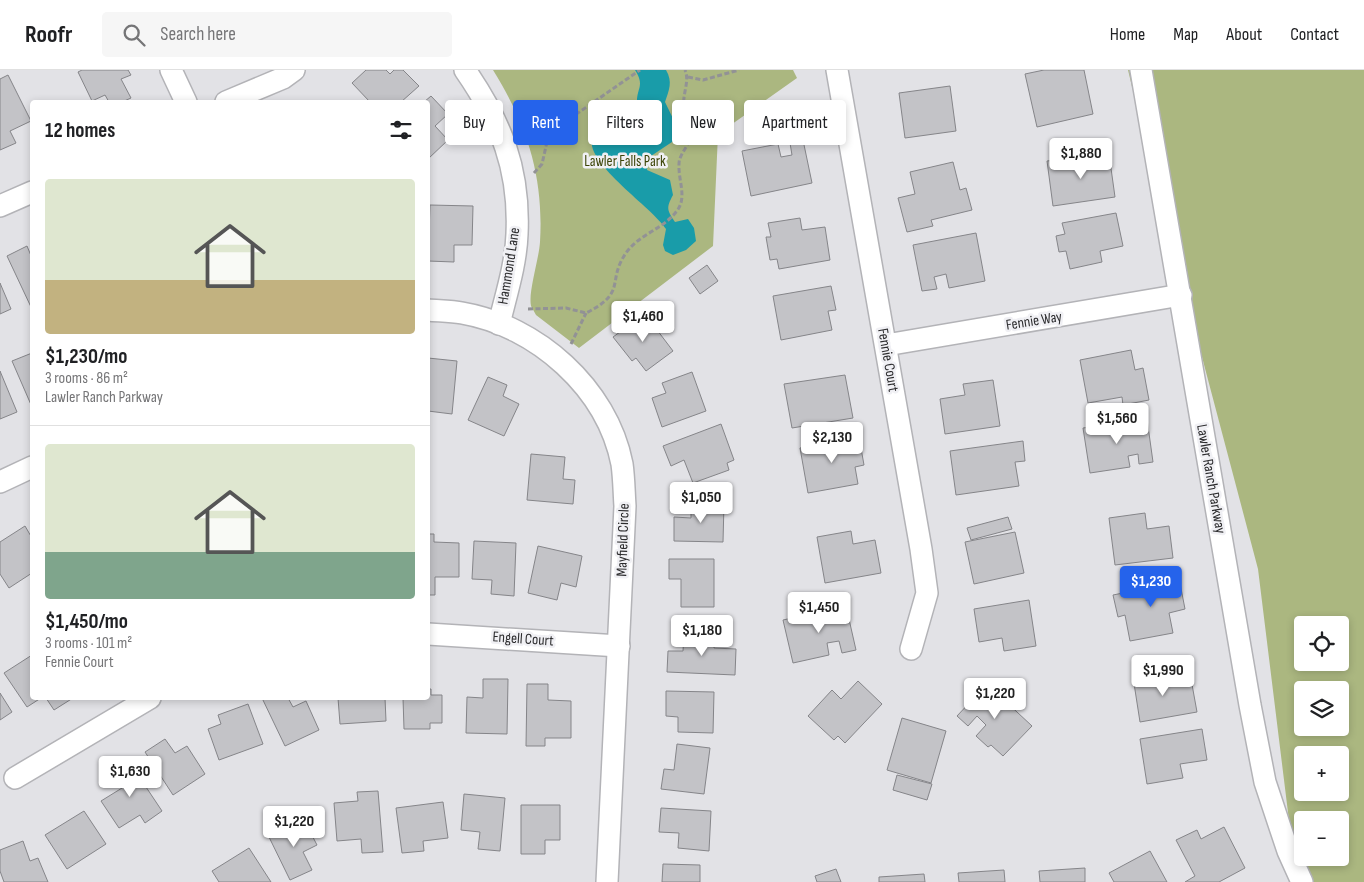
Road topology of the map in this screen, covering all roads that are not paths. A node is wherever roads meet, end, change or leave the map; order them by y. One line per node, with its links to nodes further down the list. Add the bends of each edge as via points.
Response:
1 (171, 70): 6 (street)
2 (294, 70): 7 (street, via 283,78)
3 (465, 70): 12 (street, Hammond Lane, via 488,102 516,183 517,235)
4 (837, 70): 13 (street, Fennie Court)
5 (1141, 70): 10 (street, Lawler Ranch Parkway)
6 (185, 100)
7 (231, 100)
8 (30, 193): 9 (street)
9 (0, 206)
10 (1181, 296): 13 (street, Fennie Way); 22 (street, Lawler Ranch Parkway, via 1263,772 1288,850)
11 (430, 310): 12 (street, Mayfield Circle, via 462,313)
12 (498, 324): 17 (street, Mayfield Circle, via 528,338 566,365 592,396 610,427 622,464 625,506)
13 (886, 345): 18 (street, Fennie Court, via 927,593)
14 (30, 468): 15 (street)
15 (0, 482)
16 (430, 634): 17 (street, Engell Court)
17 (619, 646): 21 (street, Mayfield Circle)
18 (911, 650)
19 (147, 700): 20 (street)
20 (15, 778)
21 (607, 882)
22 (1302, 882)

